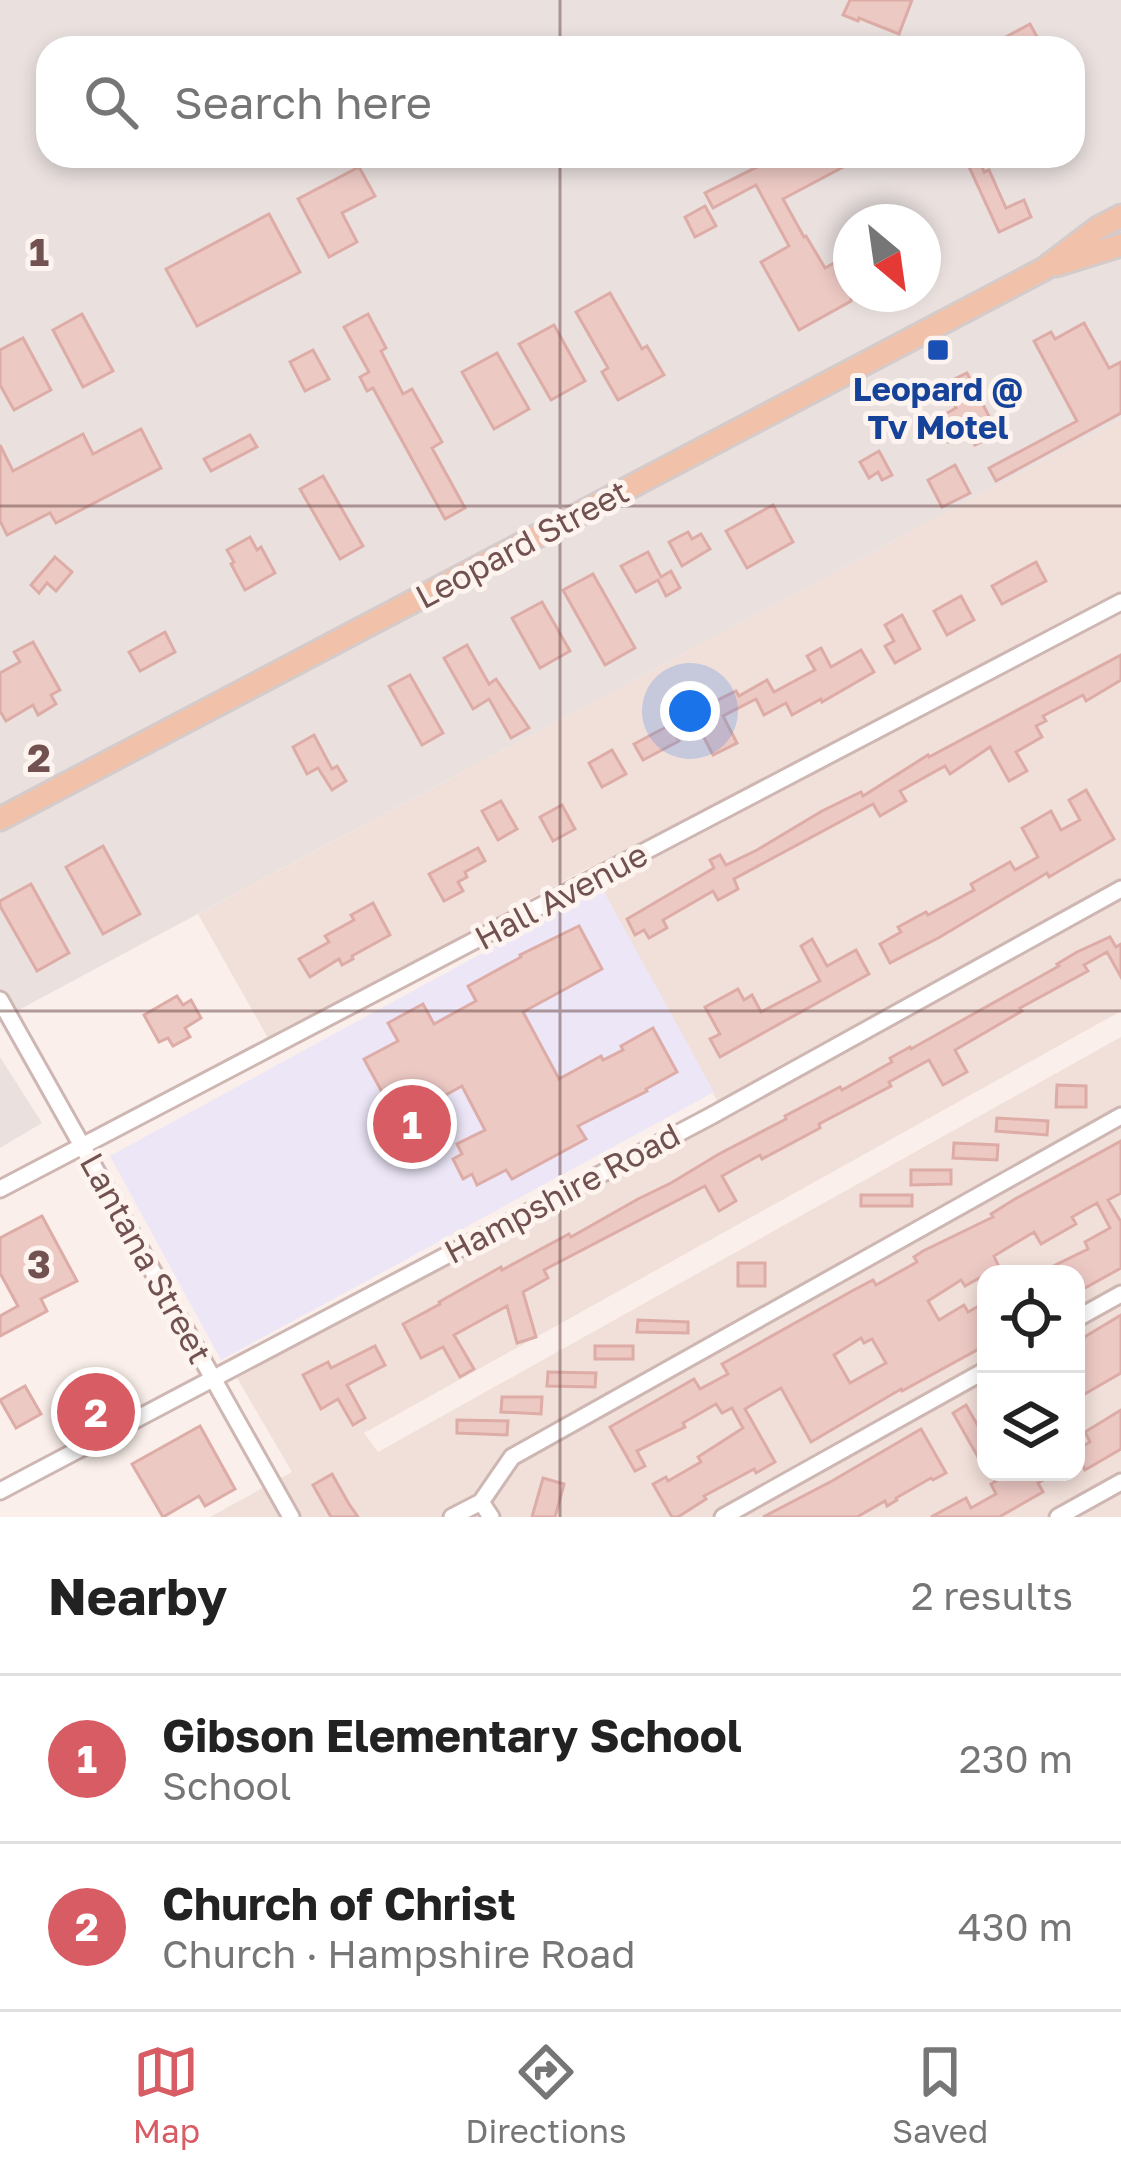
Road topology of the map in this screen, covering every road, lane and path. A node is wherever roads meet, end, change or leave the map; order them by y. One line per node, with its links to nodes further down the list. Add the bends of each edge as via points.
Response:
1 (1121, 216): 3 (main road, Leopard Street)
2 (1121, 245): 3 (main road, Leopard Street)
3 (1044, 269): 5 (main road, Leopard Street)
4 (1121, 602): 9 (street, Hall Avenue)
5 (0, 819)
6 (1121, 889): 14 (street, Hampshire Road)
7 (0, 1000): 9 (street, Lantana Street)
8 (1121, 1116): 17 (street, via 512,1457)
9 (84, 1147): 10 (street, Hall Avenue); 14 (street, Lantana Street)
10 (0, 1189)
11 (1121, 1294): 12 (street)
12 (1085, 1314)
13 (981, 1373): 21 (street)
14 (213, 1378): 16 (street, Hampshire Road); 18 (street, Lantana Street)
15 (1121, 1482): 22 (street)
16 (0, 1491)
17 (481, 1502): 19 (street); 20 (street)
18 (292, 1517)
19 (452, 1517)
20 (491, 1517)
21 (723, 1517)
22 (1058, 1517)

